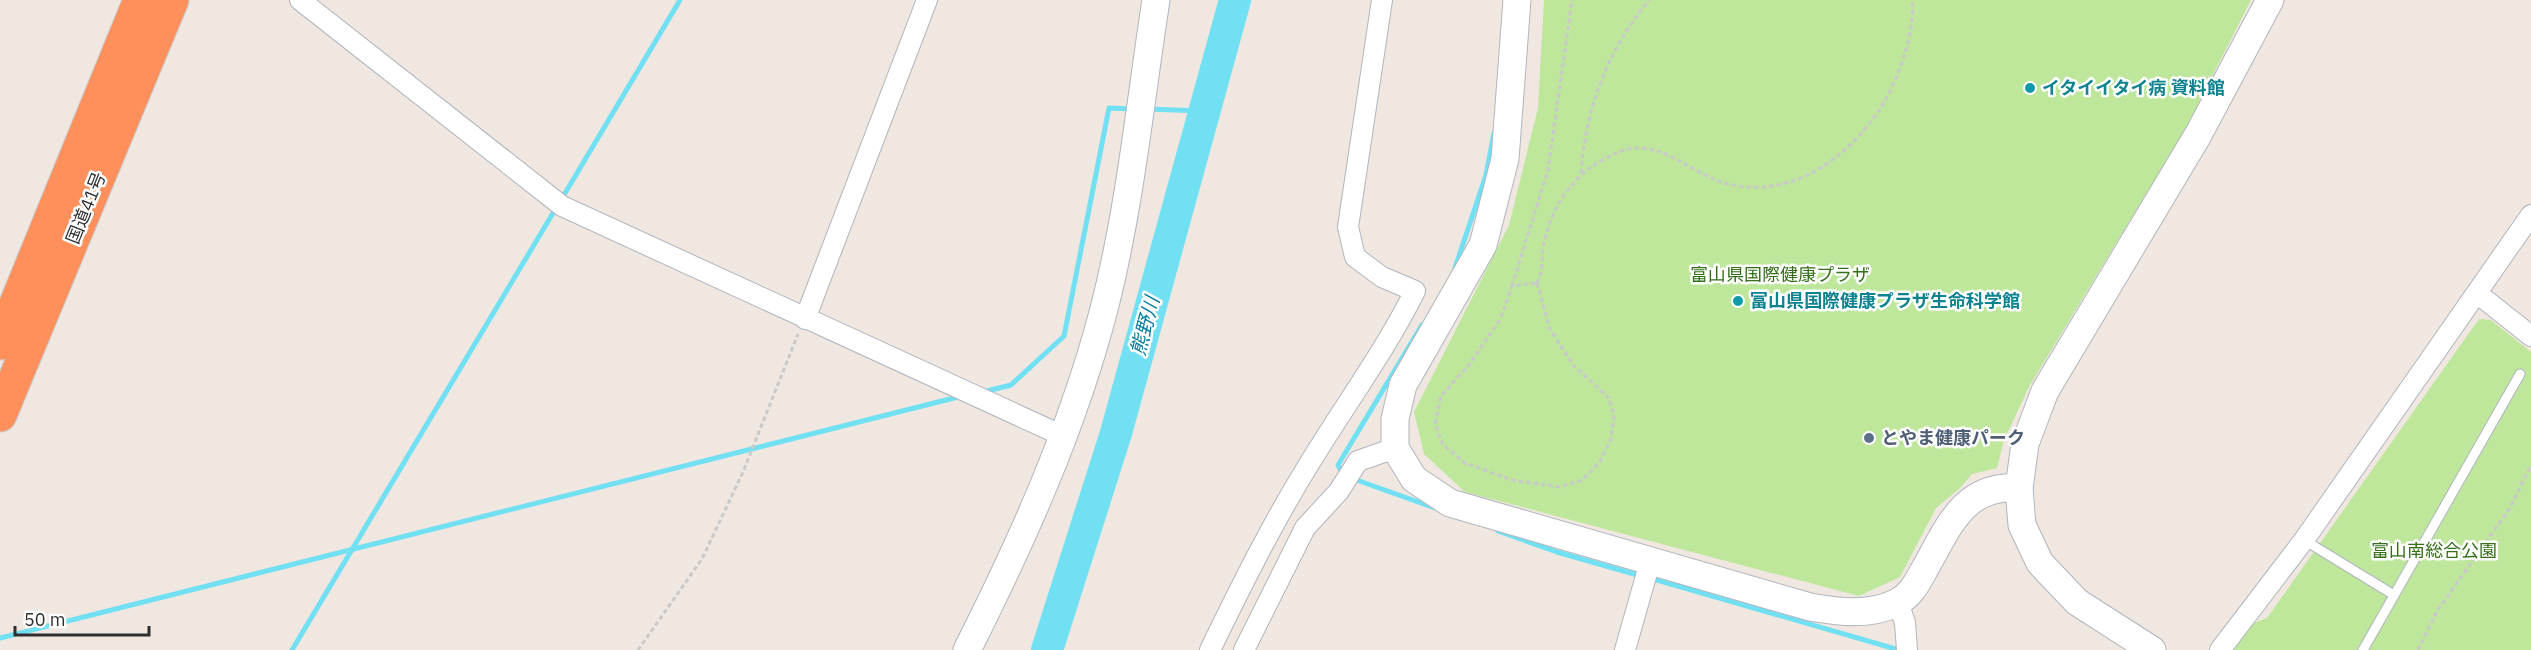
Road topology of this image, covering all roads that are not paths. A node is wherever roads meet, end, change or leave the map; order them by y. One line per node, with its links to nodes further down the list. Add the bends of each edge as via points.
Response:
1 (140, 0): 13 (highway, 国道41号)
2 (172, 0): 15 (highway, 国道41号)
3 (300, 0): 11 (street, via 562,206)
4 (927, 0): 11 (street)
5 (1156, 0): 16 (street, via 1124,217 1104,308 1080,394)
6 (1382, 0): 24 (street, via 1348,227 1355,257 1382,277 1414,291 1392,338 1314,456 1260,549)
7 (1517, 0): 17 (street, via 1505,159 1483,245 1402,385 1395,419)
8 (2270, 0): 18 (street, via 2198,135 2045,391 2025,444)
9 (2531, 215): 10 (street)
10 (2478, 294): 12 (street); 19 (street)
11 (805, 319): 16 (street)
12 (2531, 336)
13 (0, 343)
14 (2520, 374): 21 (lane)
15 (0, 415)
16 (1063, 436): 23 (street, via 1007,571)
17 (1395, 448): 20 (street, via 1414,478 1450,503); 25 (street, via 1358,461 1339,491 1305,528)
18 (2019, 488): 22 (street, via 1990,488 1965,503 1912,591); 28 (street, via 2022,525 2040,563 2077,602)
19 (2304, 540): 21 (lane); 29 (street)
20 (1650, 562): 22 (street, via 1823,609 1866,612); 26 (street)
21 (2394, 595): 30 (lane)
22 (1898, 602): 27 (street)
23 (967, 650)
24 (1210, 650)
25 (1244, 650)
26 (1625, 650)
27 (1907, 650)
28 (2152, 650)
29 (2220, 650)
30 (2363, 650)

